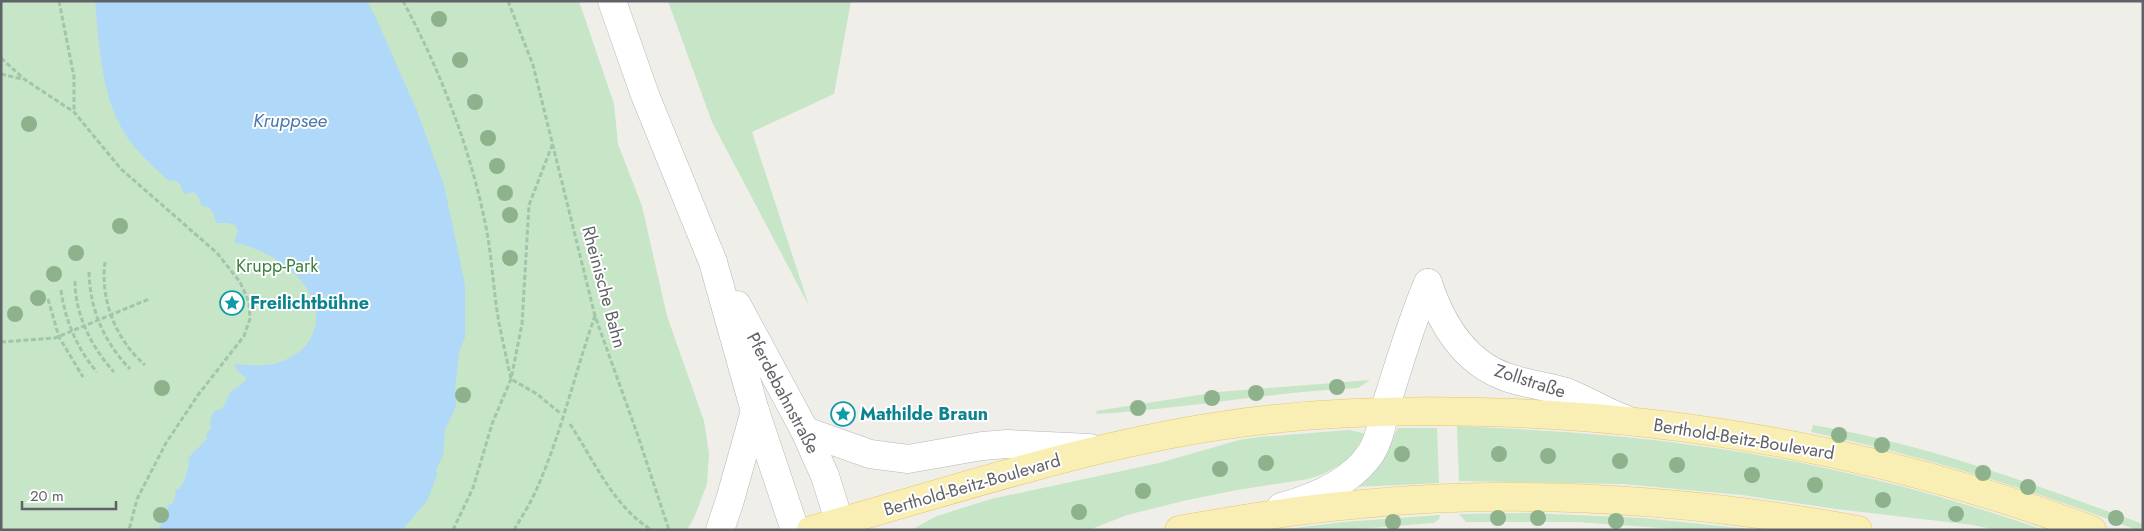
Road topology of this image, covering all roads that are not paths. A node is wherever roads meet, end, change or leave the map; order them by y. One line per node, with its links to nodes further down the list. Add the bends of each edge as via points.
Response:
1 (612, 1): 2 (street, Pferdebahnstraße, via 645,95)
2 (713, 262): 3 (street, Pferdebahnstraße); 6 (street, Pferdebahnstraße)
3 (755, 410): 10 (street, Pferdebahnstraße); 11 (street, Pferdebahnstraße)
4 (1384, 412): 5 (main road, Berthold-Beitz-Boulevard, via 1490,412); 5 (street, Zollstraße, via 1414,316 1428,284 1443,322 1463,348 1482,363 1506,377 1565,392 1612,415); 7 (main road, Berthold-Beitz-Boulevard, via 1220,426); 8 (street, via 1382,429 1370,453 1346,478 1304,499)
5 (1634, 421): 15 (main road, Berthold-Beitz-Boulevard, via 1751,437 1841,455 1953,484 2040,510)
6 (805, 431): 7 (street, Berthold-Beitz-Boulevard, via 870,454 899,458 921,458 1007,444); 9 (street, Pferdebahnstraße, via 825,476)
7 (1104, 449): 9 (main road, Berthold-Beitz-Boulevard)
8 (1237, 520): 13 (main road); 14 (main road, via 1363,504 1515,497 1702,507)
9 (841, 526): 12 (main road, Berthold-Beitz-Boulevard)
10 (720, 530)
11 (795, 530)
12 (811, 530)
13 (1179, 530)
14 (1858, 530)
15 (2092, 530)

